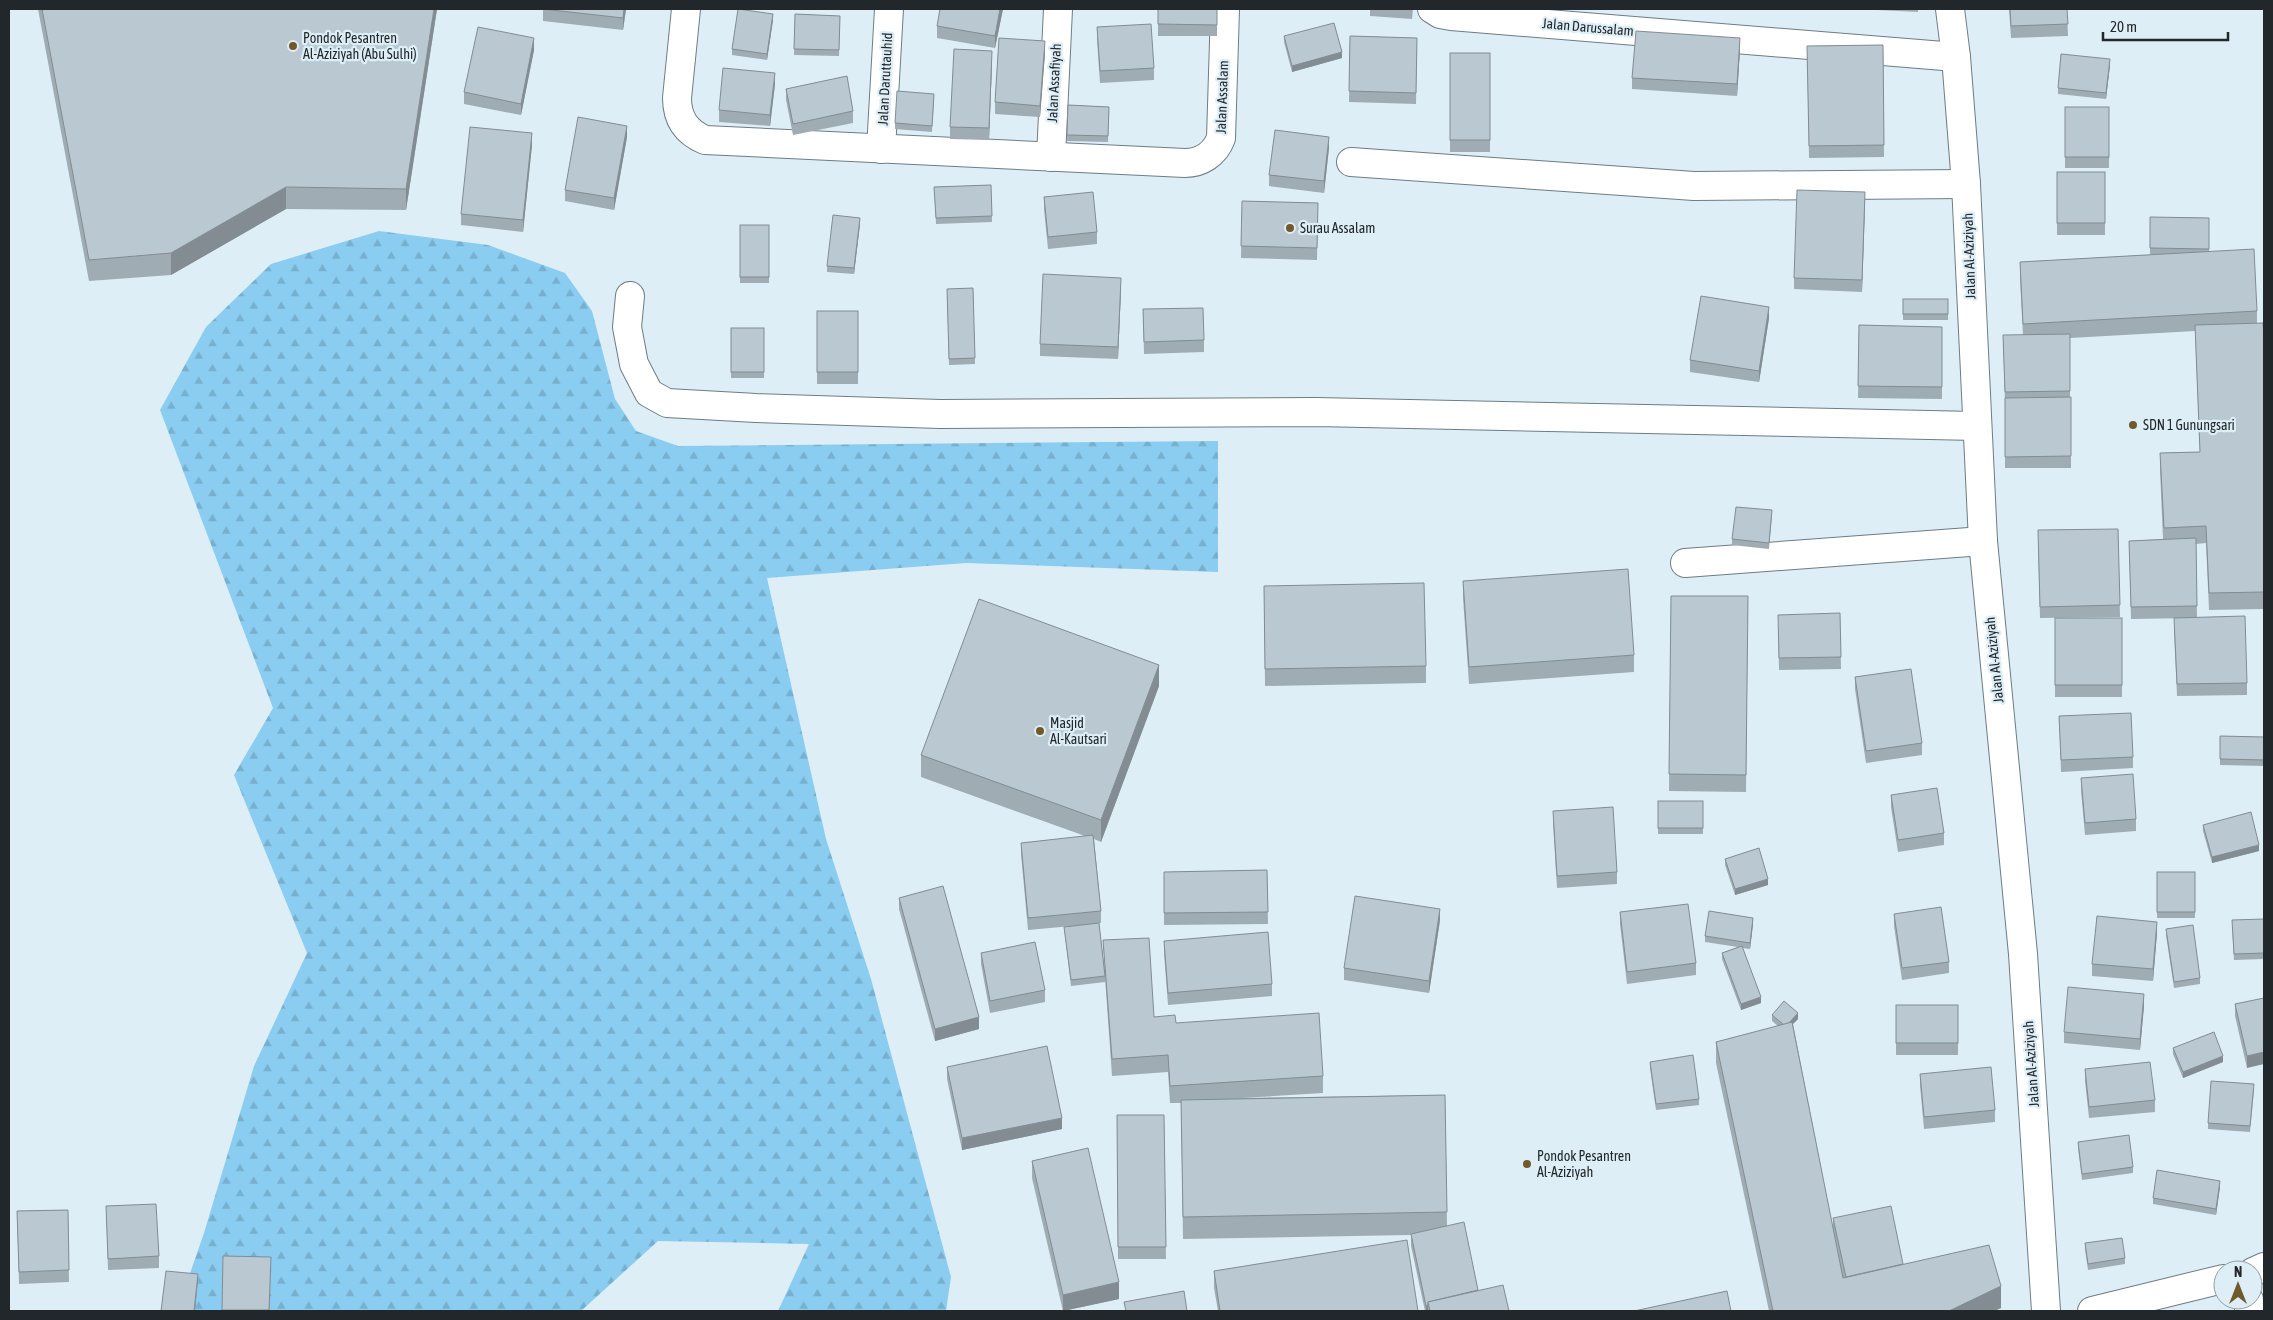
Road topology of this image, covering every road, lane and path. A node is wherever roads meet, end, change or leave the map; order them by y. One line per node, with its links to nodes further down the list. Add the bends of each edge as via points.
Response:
1 (686, 9): 8 (street, via 677,98 683,124 692,134 719,142)
2 (889, 9): 8 (street, Jalan Daruttauhid)
3 (1058, 9): 9 (street, Jalan Assafiyah)
4 (1225, 9): 9 (street, Jalan Assalam, via 1220,138 1207,157 1185,163)
5 (1432, 9): 7 (street, Jalan Darussalam, via 1451,16)
6 (1950, 9): 7 (street, Jalan Al-Aziziyah)
7 (1956, 57): 11 (street, Jalan Al-Aziziyah)
8 (881, 149): 9 (street)
9 (1051, 157)
10 (1351, 162): 11 (street, via 1694,186)
11 (1966, 184): 13 (street, Jalan Al-Aziziyah)
12 (630, 296): 13 (street, via 628,327 634,364 649,393 666,403 940,414 1316,412)
13 (1976, 426): 14 (street, Jalan Al-Aziziyah)
14 (1983, 540): 15 (street); 17 (street, Jalan Al-Aziziyah, via 2023,954)
15 (1685, 563)
16 (2213, 1281): 18 (street)
17 (2046, 1311)
18 (2092, 1311)

